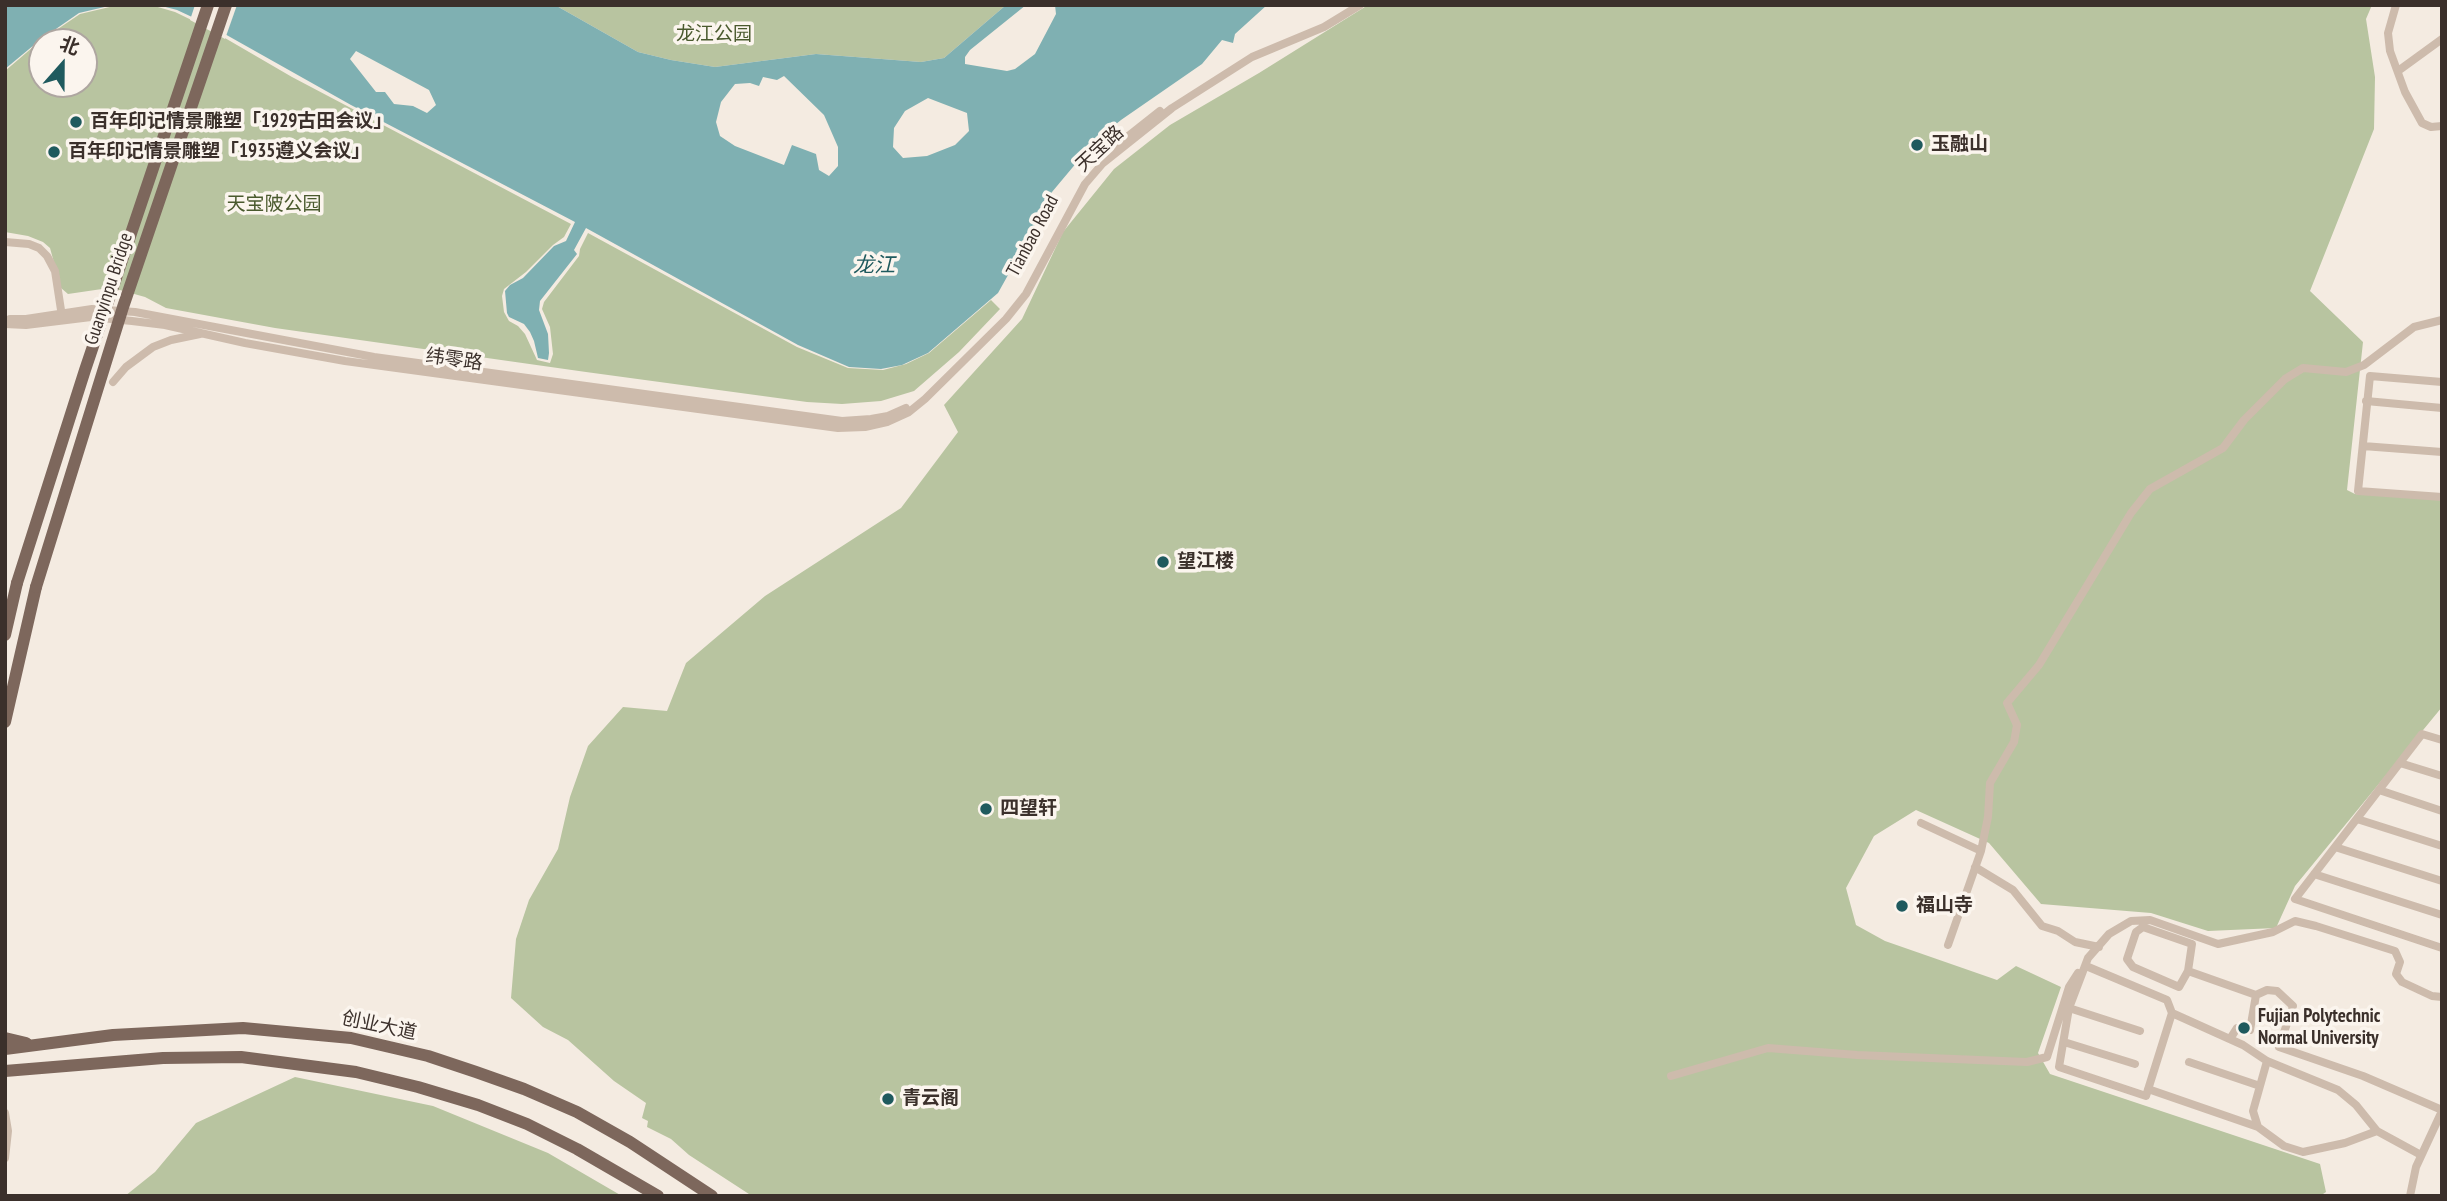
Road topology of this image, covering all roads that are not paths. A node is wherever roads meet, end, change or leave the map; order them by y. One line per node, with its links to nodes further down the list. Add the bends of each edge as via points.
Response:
1 (208, 5): 22 (main road, Guanyinpu Bridge, bridge, via 85,370)
2 (226, 5): 23 (main road, Guanyinpu Bridge, bridge, via 123,307 36,587)
3 (1352, 5): 18 (street, Tianbao Road, via 1251,53 1169,104 1100,160 1080,181 1022,292 1004,315)
4 (1360, 5): 18 (street, 天宝路, via 1324,27 1252,57 1171,108 1104,163 1085,184 1026,294 992,335 925,399)
5 (2396, 5): 7 (street, via 2388,33)
6 (2442, 39): 7 (street)
7 (2398, 71): 8 (street, via 2412,109 2422,122)
8 (2442, 126)
9 (5, 242): 10 (street, via 29,244 47,256 55,271)
10 (61, 310)
11 (2442, 320): 33 (street, via 2413,327 2364,365 2346,372 2303,368 2285,379 2223,448 2150,489 2039,665 2007,703 2017,725 2014,742 1990,783)
12 (5, 322): 13 (street, 纬零路, via 26,325 91,317); 18 (street, 纬零路, via 92,309 135,312 374,357 842,421)
13 (201, 334): 14 (street, via 153,347); 18 (street, 纬零路, via 345,360 838,428 865,427)
14 (113, 382)
15 (2442, 382): 16 (street, via 2370,376)
16 (2366, 401): 17 (street); 19 (street)
17 (2442, 408)
18 (899, 414)
19 (2363, 446): 20 (street); 21 (street, via 2358,491)
20 (2442, 452)
21 (2442, 497)
22 (5, 635)
23 (5, 722)
24 (2442, 740): 25 (street, via 2422,734)
25 (2400, 762): 26 (street); 27 (street)
26 (2442, 776)
27 (2379, 790): 28 (street); 29 (street)
28 (2442, 811)
29 (2357, 819): 31 (street); 32 (street)
30 (1921, 823): 33 (street)
31 (2442, 846)
32 (2335, 847): 35 (street); 36 (street)
33 (1981, 850): 34 (street)
34 (1976, 867): 38 (street); 39 (street, via 2013,890 2042,926 2075,942)
35 (2314, 874): 37 (street); 40 (street, via 2295,899)
36 (2442, 881)
37 (2442, 915)
38 (1948, 945)
39 (2099, 947): 41 (street); 44 (street, via 2109,934 2131,921 2150,920 2218,944 2273,932 2295,921 2395,951 2400,962 2396,974 2402,982)
40 (2442, 948)
41 (2087, 962): 45 (street); 46 (street, via 2167,1000); 57 (street, via 2070,987 2046,1057 2027,1062 1768,1048)
42 (2188, 971): 42 (street, via 2179,987 2133,967 2127,959 2136,932 2143,927 2192,944); 43 (street)
43 (2256, 995): 49 (street, via 2250,1030 2237,1028); 60 (street, via 2277,991 2293,1006 2279,1047)
44 (2442, 997)
45 (2069, 1008): 47 (street); 50 (street)
46 (2172, 1013): 49 (street); 59 (street)
47 (2140, 1031)
48 (5, 1038): 51 (main road)
49 (2230, 1039): 53 (street)
50 (2064, 1042): 55 (street); 59 (street, via 2059,1067 2146,1096)
51 (33, 1045): 52 (main road, 创业大道); 67 (main road, 创业大道, via 243,1028 388,1046 476,1072 577,1112)
52 (5, 1049)
53 (2267, 1061): 58 (street); 63 (street, via 2339,1090)
54 (2189, 1062): 58 (street)
55 (2135, 1064)
56 (5, 1071): 66 (main road, via 163,1058 241,1057 356,1072 478,1105 527,1125)
57 (1671, 1076)
58 (2260, 1086): 62 (street, via 2253,1111)
59 (2148, 1089): 62 (street)
60 (2442, 1111): 64 (street)
61 (5, 1113): 65 (street)
62 (2258, 1127): 63 (street, via 2284,1146 2303,1152)
63 (2377, 1131): 64 (street)
64 (2421, 1155): 68 (street)
65 (5, 1158)
66 (658, 1196)
67 (712, 1196)
68 (2410, 1196)

